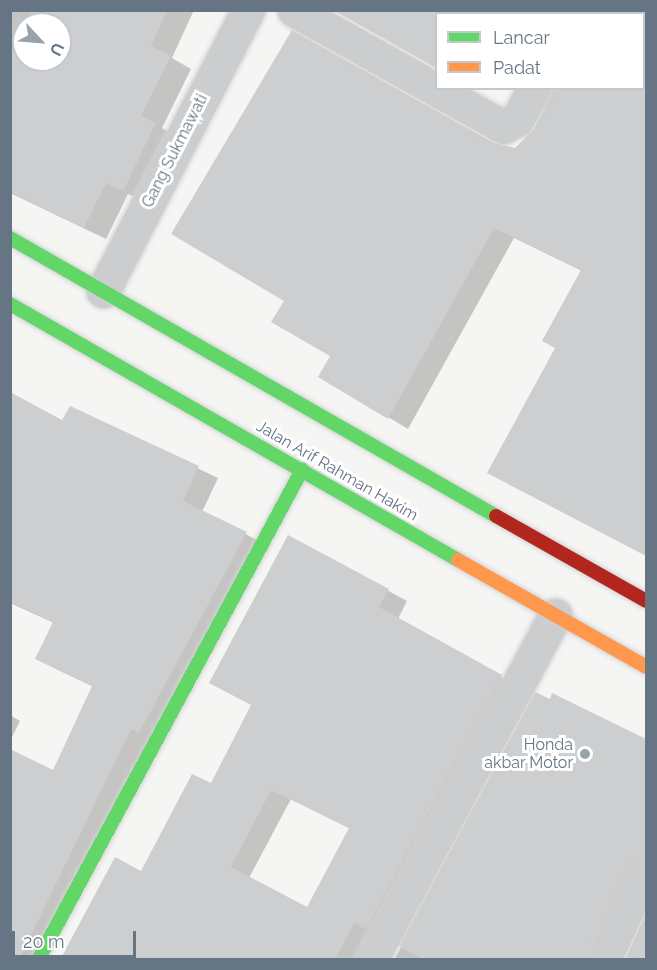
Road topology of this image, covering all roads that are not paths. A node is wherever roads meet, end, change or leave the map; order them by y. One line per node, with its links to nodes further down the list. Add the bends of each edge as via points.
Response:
1 (248, 10): 7 (street, Gang Sukmawati)
2 (294, 10): 3 (street)
3 (435, 89)
4 (437, 90): 5 (street, via 503,127 517,120)
5 (533, 90)
6 (10, 238): 7 (main road)
7 (103, 291): 10 (main road)
8 (10, 304): 9 (main road, Jalan Arif Rahman Hakim)
9 (302, 470): 11 (main road, Jalan Arif Rahman Hakim); 14 (main road)
10 (646, 601)
11 (555, 615): 12 (main road, Jalan Arif Rahman Hakim); 15 (street)
12 (646, 667)
13 (646, 869): 16 (street)
14 (38, 960)
15 (370, 960)
16 (604, 960)

